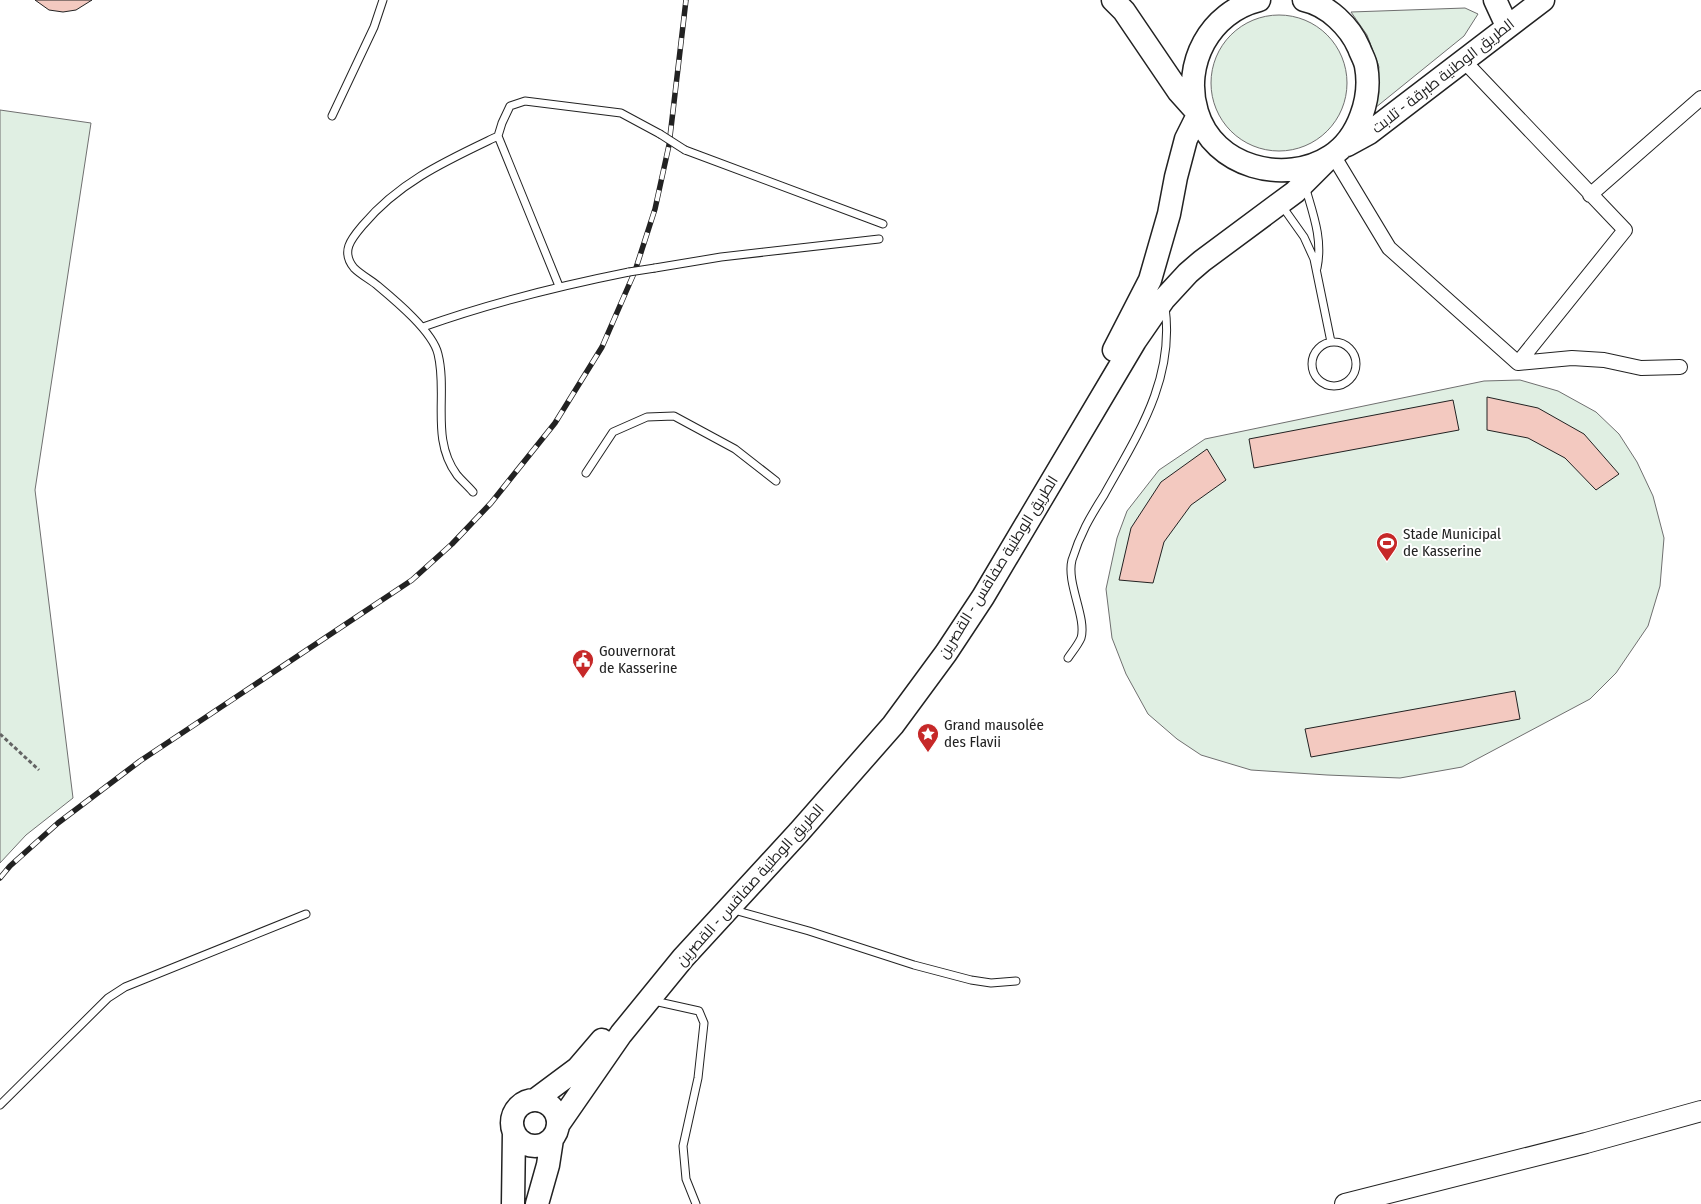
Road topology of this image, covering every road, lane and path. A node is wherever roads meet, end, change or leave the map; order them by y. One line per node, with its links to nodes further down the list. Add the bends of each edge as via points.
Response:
1 (382, 0): 11 (lane, via 374,27)
2 (1113, 0): 10 (main road)
3 (1259, 0): 10 (main road, via 1225,16 1207,35 1196,59 1192,85)
4 (1312, 0): 13 (main road, via 1335,15 1355,38 1366,65 1367,95 1359,123)
5 (1495, 0): 7 (main road)
6 (1543, 0): 7 (main road, الطريق الوطنية طبرقة - تلابت)
7 (1507, 26): 8 (main road, الطريق الوطنية طبرقة - تلابت)
8 (1464, 61): 13 (main road, الطريق الوطنية طبرقة - تلابت, via 1369,133); 15 (street)
9 (1701, 98): 15 (street)
10 (1197, 113): 13 (main road, via 1211,138 1230,156 1252,167 1278,171 1305,167); 36 (main road, الطريق الوطنية صفاقس - القصرين, via 1186,139 1150,280 1120,340 983,575 948,628 883,714 578,1068)
11 (332, 116)
12 (498, 136): 17 (lane, bridge, via 510,106 525,101 621,112 685,150); 20 (lane); 22 (lane, via 449,159 395,192 349,242 348,255 354,267)
13 (1335, 153): 14 (main road, الطريق الوطنية صفاقس - القصرين); 24 (street, via 1389,248)
14 (1304, 184): 16 (main road, الطريق الوطنية صفاقس - القصرين); 19 (lane, via 1319,233)
15 (1590, 195): 24 (street, via 1625,230)
16 (1281, 204): 19 (lane, via 1310,248); 21 (main road, الطريق الوطنية صفاقس - القصرين, via 1202,261)
17 (883, 224)
18 (879, 239): 20 (lane, bridge, via 721,257)
19 (1317, 271): 23 (lane)
20 (559, 286): 22 (lane)
21 (1164, 299): 29 (lane, via 1168,328 1166,360 1159,388 1131,448 1080,534 1072,563 1081,638); 32 (main road, الطريق الوطنية صفاقس - القصرين, via 1135,341 983,597 946,653 893,726)
22 (423, 327): 28 (lane, via 438,352 444,451 457,475)
23 (1331, 342): 23 (lane, via 1314,353 1312,367 1319,380 1333,386 1352,376 1355,361 1350,348)
24 (1518, 363): 25 (street, via 1572,358 1604,360 1641,368)
25 (1680, 367)
26 (586, 473): 27 (lane, via 613,432 648,417 674,416 735,449)
27 (776, 480)
28 (473, 492)
29 (1068, 658)
30 (0, 734): 31 (path)
31 (38, 770)
32 (728, 909): 34 (lane, via 971,980); 35 (main road, الطريق الوطنية صفاقس - القصرين)
33 (306, 914): 37 (lane, via 125,987 108,998)
34 (1016, 982)
35 (649, 1000): 40 (main road, الطريق الوطنية صفاقس - القصرين, via 621,1034); 43 (lane, via 699,1011 704,1023 698,1078 683,1146 686,1179)
36 (535, 1100): 39 (main road, via 516,1110 512,1125); 40 (main road, via 543,1101 554,1111 557,1118)
37 (0, 1105)
38 (1701, 1111): 44 (street)
39 (514, 1132): 40 (main road, via 531,1146 546,1144); 41 (main road)
40 (555, 1132): 42 (main road, الطريق الوطنية صفاقس - القصرين)
41 (513, 1204)
42 (537, 1204)
43 (696, 1204)
44 (1345, 1204)

